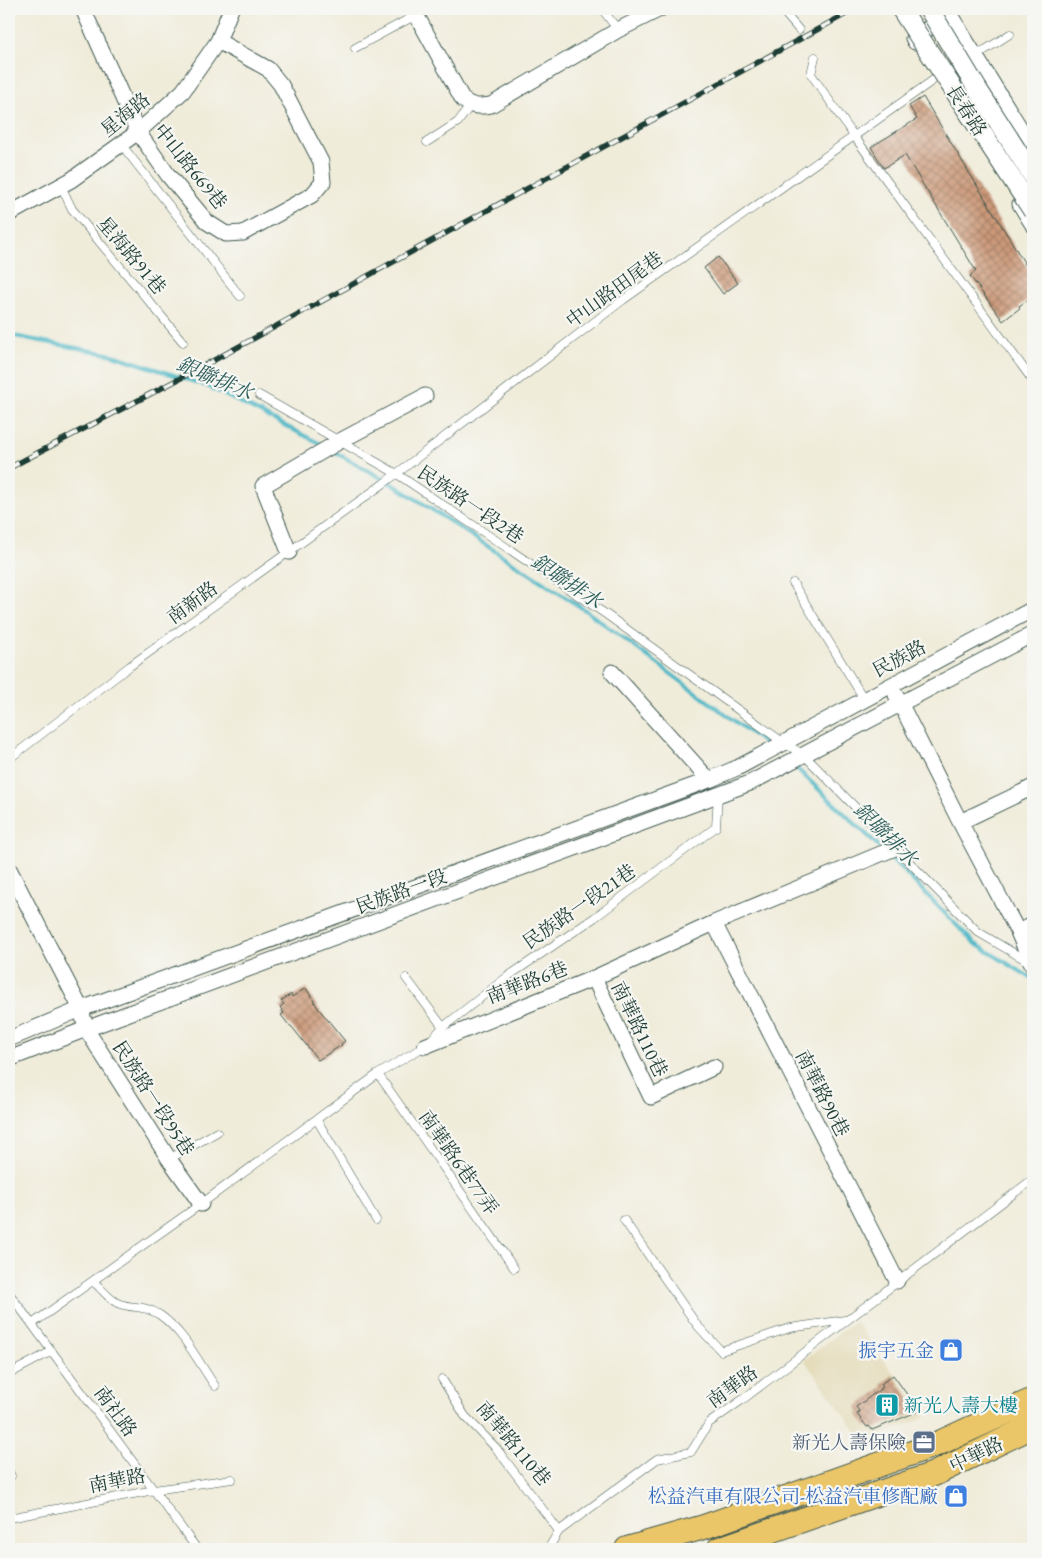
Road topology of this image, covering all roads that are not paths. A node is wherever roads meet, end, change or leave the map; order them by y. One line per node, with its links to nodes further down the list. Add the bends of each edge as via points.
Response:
1 (82, 9): 18 (street, 中山路669巷)
2 (231, 9): 12 (street, 星海路)
3 (602, 9): 9 (lane)
4 (660, 9): 9 (street)
5 (782, 9): 10 (lane)
6 (901, 9): 26 (street, 長春路, bridge)
7 (928, 9): 23 (street, 長春路, bridge)
8 (415, 12): 13 (lane); 17 (street, via 463,100)
9 (618, 30): 17 (street, via 490,105)
10 (799, 30)
11 (1010, 34): 14 (lane, 中山路田尾巷)
12 (218, 41): 18 (street, 星海路, via 183,90); 18 (street, 中山路669巷, via 268,69 281,86 321,162 323,182 312,195 243,233 226,234 207,222)
13 (355, 48)
14 (976, 56): 16 (lane, 中山路田尾巷); 16 (street, via 950,15 913,38); 22 (street)
15 (815, 57): 19 (lane, via 811,74)
16 (938, 76): 19 (lane, 中山路田尾巷); 27 (street)
17 (470, 106): 20 (lane, via 458,122)
18 (138, 132): 21 (street, 星海路)
19 (854, 136): 30 (lane); 34 (lane, 中山路田尾巷, via 623,300)
20 (427, 142)
21 (121, 144): 24 (street, 星海路); 28 (lane)
22 (1033, 149)
23 (1033, 176)
24 (61, 186): 25 (street, 星海路); 29 (lane, 星海路91巷, via 72,209)
25 (10, 208)
26 (1033, 211)
27 (1033, 225)
28 (240, 296)
29 (183, 342)
30 (1033, 381)
31 (259, 395): 33 (lane, 民族路一段2巷)
32 (425, 396): 33 (street)
33 (340, 441): 34 (lane, 民族路一段2巷); 35 (street, via 263,486)
34 (397, 474): 35 (lane, 南新路); 43 (lane, 民族路一段2巷, via 607,615)
35 (289, 552): 44 (lane, 南新路, via 130,666)
36 (793, 583): 41 (lane)
37 (1033, 609): 40 (street, 民族路)
38 (1033, 634): 42 (street)
39 (612, 672): 46 (street)
40 (891, 685): 41 (street, 民族路); 42 (street)
41 (864, 699): 43 (street, 民族路)
42 (901, 704): 45 (street); 50 (street)
43 (776, 747): 45 (lane, 民族路一段2巷); 46 (street, 民族路一段)
44 (9, 759)
45 (795, 760): 48 (street, 民族路一段); 52 (lane, 民族路一段2巷)
46 (709, 780): 48 (lane); 49 (street, 民族路一段)
47 (1033, 787): 50 (street)
48 (719, 795): 51 (street, 民族路一段); 61 (lane, 民族路一段21巷, via 716,827 594,918 507,977)
49 (595, 822): 51 (street); 60 (street, 民族路一段)
50 (960, 822): 56 (street)
51 (600, 839): 62 (street, 民族路一段)
52 (888, 851): 54 (street, 南華路6巷); 57 (lane, 民族路一段2巷, via 978,932)
53 (9, 869): 60 (street, 民族路一段95巷)
54 (714, 923): 59 (street, 南華路6巷); 77 (street, 南華路90巷)
55 (1033, 925): 56 (street)
56 (1018, 932): 57 (street)
57 (1033, 965)
58 (406, 978): 61 (lane)
59 (594, 978): 64 (street, 南華路6巷); 66 (street, 南華路110巷, via 651,1097)
60 (82, 1009): 62 (street, 民族路一段95巷); 63 (street, 民族路一段)
61 (443, 1027): 64 (lane, 民族路一段21巷)
62 (86, 1029): 65 (street, 民族路一段); 70 (street, 民族路一段95巷)
63 (9, 1038)
64 (425, 1046): 67 (lane, 南華路6巷)
65 (9, 1060)
66 (714, 1067)
67 (378, 1074): 68 (lane, 南華路6巷); 75 (lane, 南華路6巷77弄)
68 (317, 1120): 72 (lane, 南華路6巷); 73 (lane)
69 (217, 1132): 70 (lane)
70 (169, 1159): 72 (street, 民族路一段95巷)
71 (1033, 1179): 77 (lane, 南華路)
72 (202, 1204): 76 (lane, 南華路6巷)
73 (376, 1220)
74 (624, 1220): 79 (lane, 南華路, via 697,1325 721,1351 790,1328)
75 (514, 1268)
76 (93, 1281): 80 (lane, 南華路6巷); 84 (lane, via 115,1302 147,1308 161,1316 179,1334)
77 (897, 1281): 79 (lane, 南華路)
78 (9, 1293): 80 (lane, 南社路)
79 (846, 1320): 92 (lane, 南華路, via 709,1423 691,1452 657,1459)
80 (32, 1324): 81 (lane, 南社路)
81 (52, 1350): 82 (lane); 90 (lane, 南社路)
82 (9, 1374)
83 (442, 1379): 92 (lane, 南華路110巷, via 465,1416 496,1448)
84 (214, 1386)
85 (1033, 1400): 95 (main road, 中華路, via 937,1444 704,1527)
86 (1033, 1426): 96 (main road, 中華路, via 934,1474)
87 (9, 1472): 88 (lane)
88 (9, 1477)
89 (232, 1479): 90 (lane, 南華路)
90 (154, 1490): 91 (lane, 南華路); 93 (lane, 南社路)
91 (9, 1518)
92 (559, 1531): 94 (lane, 南華路)
93 (197, 1549)
94 (548, 1549)
95 (627, 1549)
96 (719, 1549)

